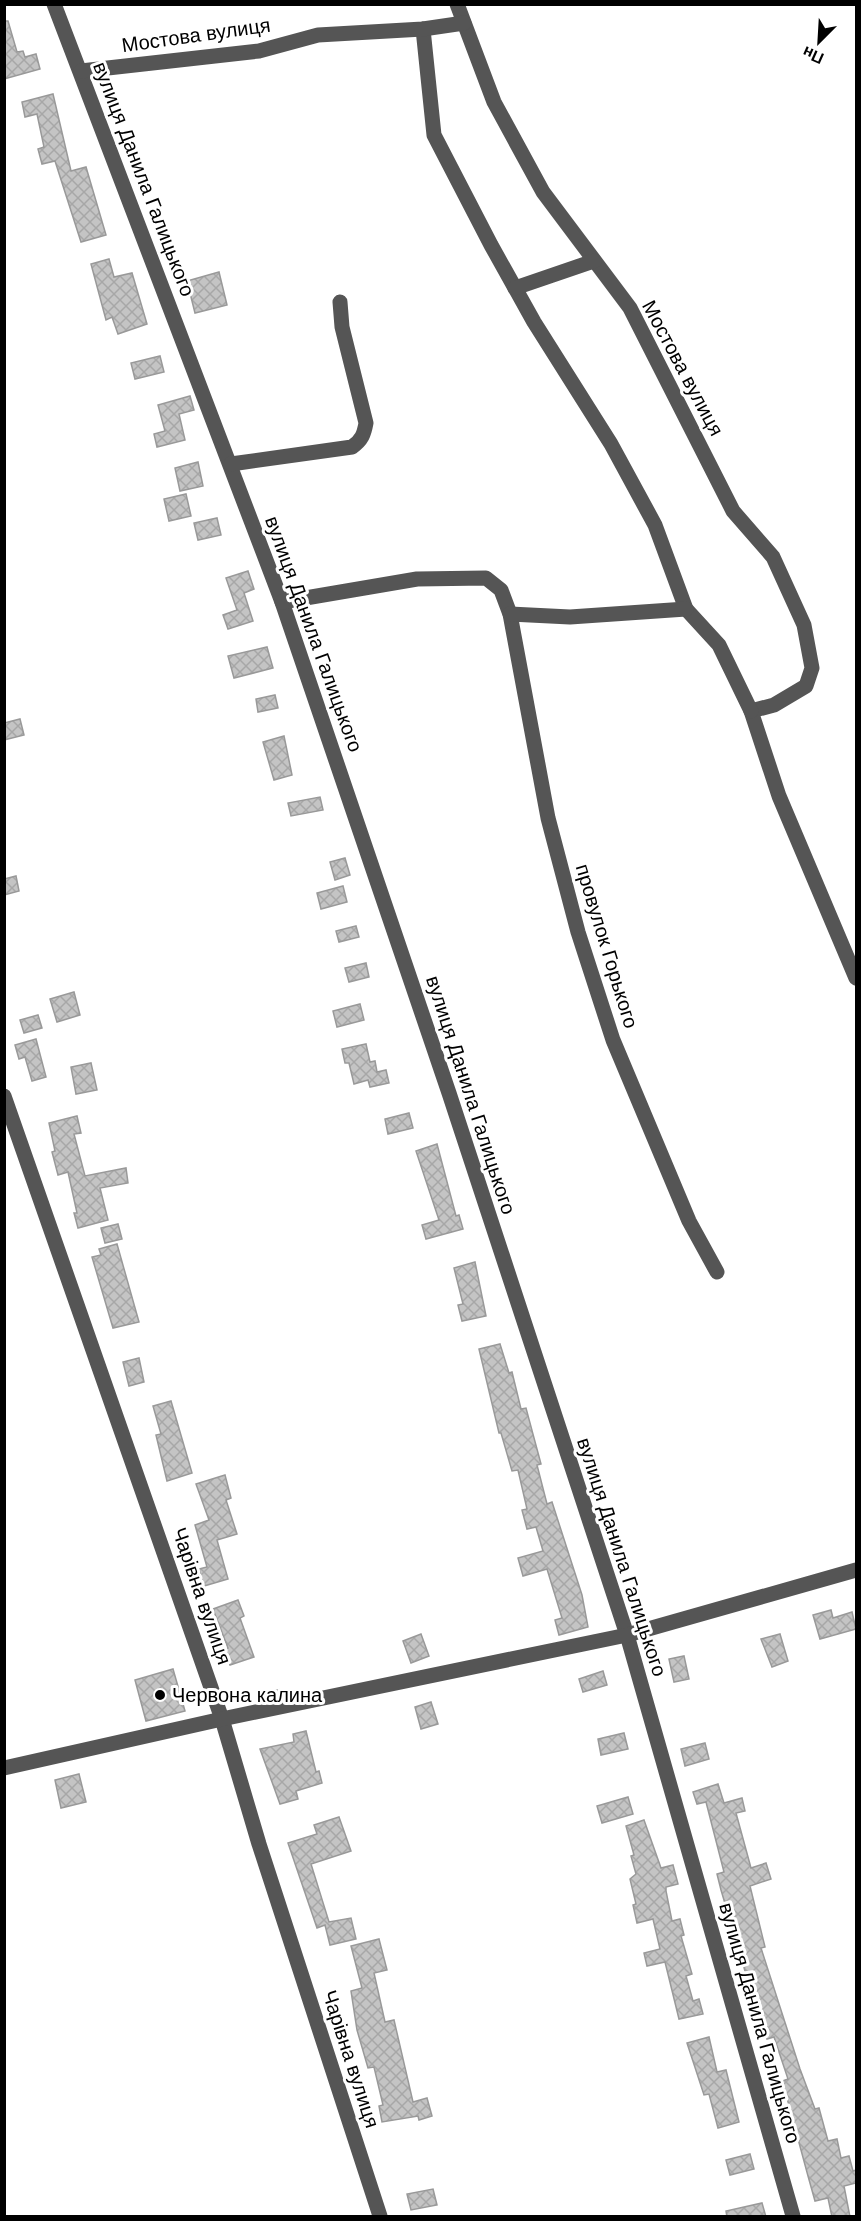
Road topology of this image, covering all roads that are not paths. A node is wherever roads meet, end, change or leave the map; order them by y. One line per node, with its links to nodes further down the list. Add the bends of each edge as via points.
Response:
1 (54, 4): 5 (street, вулиця Данила Галицького)
2 (457, 4): 3 (street, Мостова вулиця)
3 (464, 23): 4 (street, Мостова вулиця); 6 (street, Мостова вулиця, via 499,112 543,192)
4 (423, 29): 5 (street, Мостова вулиця, via 318,35 259,51); 7 (street, via 434,135)
5 (81, 71): 9 (street, вулиця Данила Галицького)
6 (594, 261): 7 (street); 13 (street, Мостова вулиця, via 630,308 733,511 772,557 804,625 812,668 806,686 774,705)
7 (515, 288): 11 (street, via 611,444 655,525)
8 (340, 302): 9 (street, via 342,327 366,423 359,442 352,447)
9 (231, 464): 10 (street, вулиця Данила Галицького)
10 (282, 602): 12 (street, провулок Горького, via 417,579 467,576 486,578 501,590); 18 (street, вулиця Данила Галицького, via 446,1082)
11 (686, 609): 12 (street, via 570,617); 13 (street, via 719,645)
12 (510, 614): 16 (street, провулок Горького, via 548,818 578,932 613,1040 689,1221)
13 (751, 711): 14 (street, via 779,796)
14 (856, 978)
15 (4, 1096): 19 (street, Чарівна вулиця)
16 (717, 1272)
17 (856, 1570): 18 (street)
18 (627, 1635): 19 (street); 22 (street, вулиця Данила Галицького)
19 (222, 1719): 20 (street); 21 (street, Чарівна вулиця)
20 (4, 1768)
21 (380, 2217)
22 (793, 2217)

